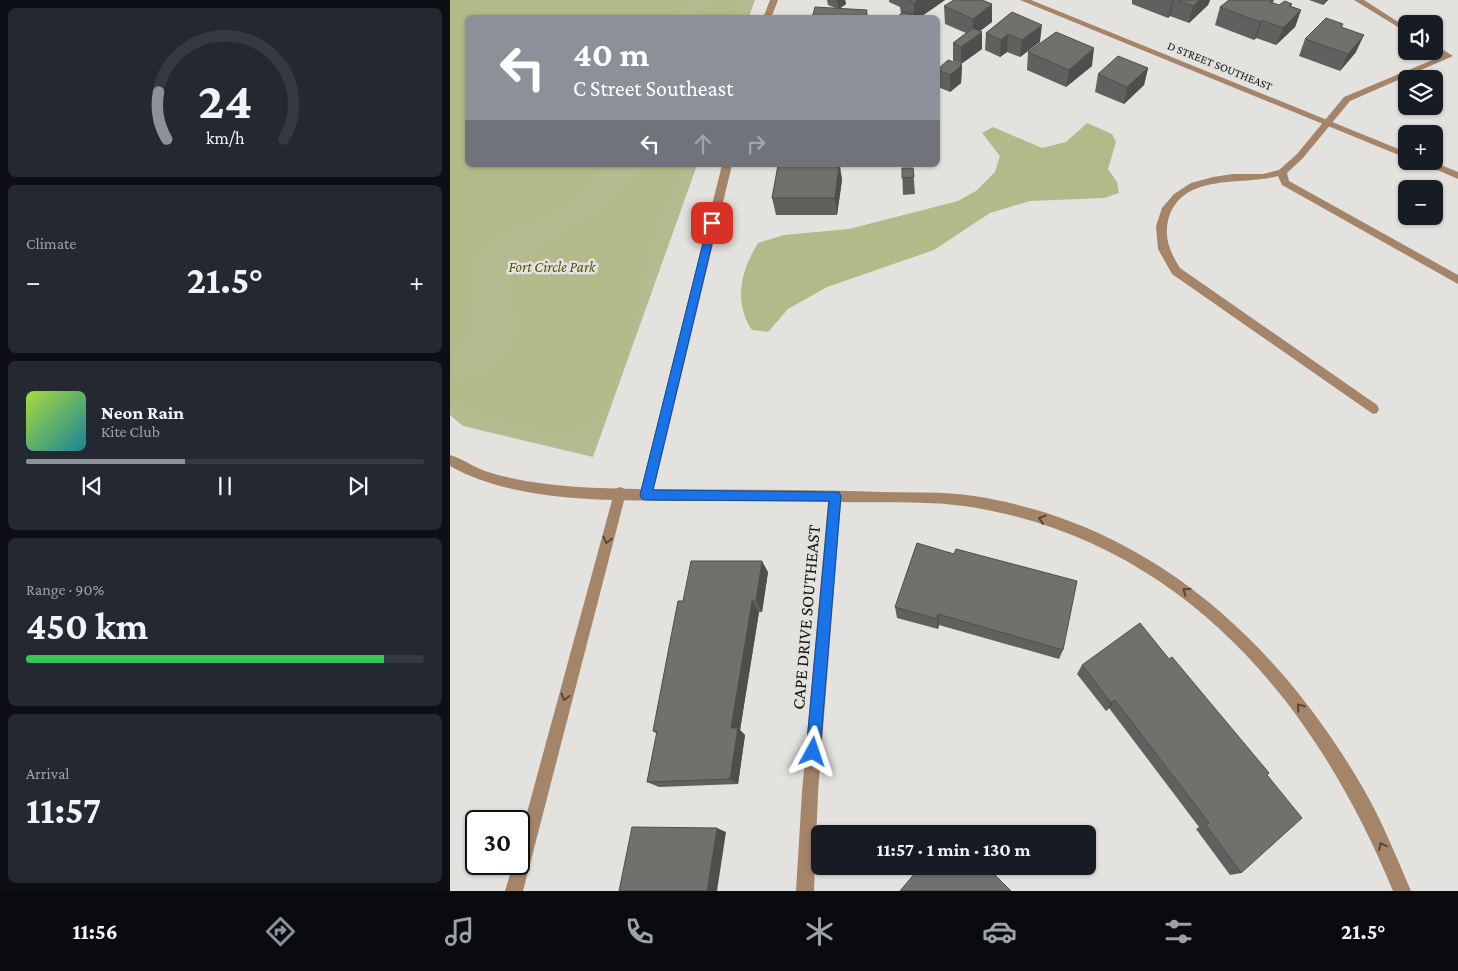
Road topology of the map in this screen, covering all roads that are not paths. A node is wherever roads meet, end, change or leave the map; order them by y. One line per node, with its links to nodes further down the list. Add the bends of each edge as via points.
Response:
1 (774, 0): 4 (street)
2 (1024, 0): 9 (street, D STREET SOUTHEAST)
3 (1358, 0): 5 (street)
4 (768, 15)
5 (1398, 25)
6 (1443, 52): 7 (street, via 1449,56)
7 (1443, 59)
8 (1440, 60): 9 (street, via 1347,99)
9 (1328, 124): 10 (street, D STREET SOUTHEAST); 13 (street)
10 (1398, 152)
11 (727, 167): 19 (street)
12 (1443, 170): 14 (street)
13 (1282, 172): 15 (street, via 1285,184); 16 (street, via 1263,177 1233,176 1213,180 1178,196 1167,208 1161,226 1163,249 1176,271)
14 (1458, 176)
15 (1458, 280)
16 (1373, 409)
17 (450, 460): 18 (street, via 495,480)
18 (620, 493): 19 (street); 21 (street, one-way to 21)
19 (646, 495): 20 (street)
20 (835, 496): 22 (street, CAPE DRIVE SOUTHEAST, via 810,792); 23 (street, one-way to 20, via 1355,789 1310,719 1254,653 1191,594 1115,547 1069,527 1022,512 951,500)
21 (514, 891)
22 (805, 891)
23 (1402, 891)

